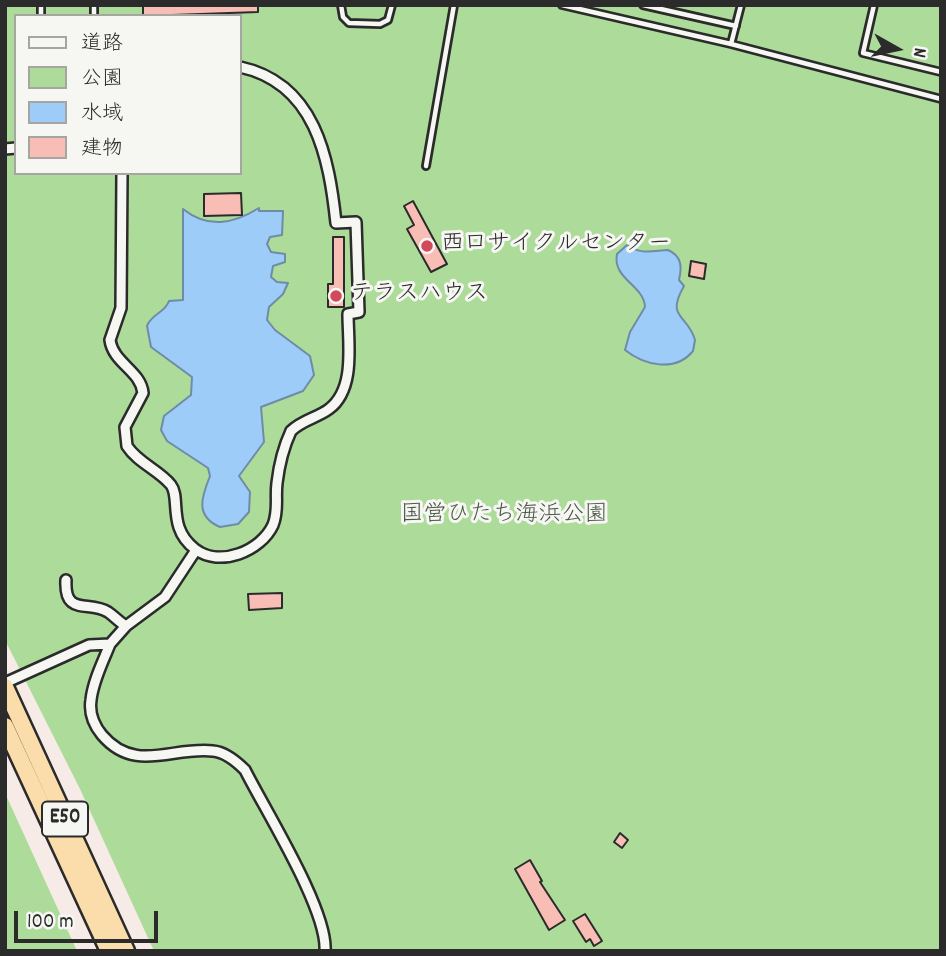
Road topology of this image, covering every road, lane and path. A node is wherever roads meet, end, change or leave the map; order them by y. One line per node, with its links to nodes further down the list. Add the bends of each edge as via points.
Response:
1 (341, 5): 2 (lane, via 349,23 370,25 388,20)
2 (392, 5)
3 (454, 5): 13 (lane)
4 (562, 5): 9 (lane)
5 (643, 5): 8 (lane)
6 (741, 5): 8 (lane)
7 (874, 5): 11 (lane, via 863,53)
8 (736, 26): 9 (lane)
9 (731, 44): 12 (lane)
10 (242, 68): 15 (street, via 281,84 303,105 323,143 336,223 356,222 359,312 348,314 343,390 329,409 294,427 289,435 278,479 277,514 266,536 257,545 228,556)
11 (941, 72)
12 (941, 99)
13 (426, 166)
14 (121, 175): 15 (street, via 121,308 110,340 116,356 143,388 141,403 124,431 127,446 136,457 174,490 178,525)
15 (196, 550): 17 (street, via 165,597)
16 (66, 580): 17 (street, via 65,592 78,607 108,612)
17 (126, 626): 18 (street)
18 (110, 644): 19 (street, via 89,645); 23 (street, via 90,703 97,729 118,749 132,754 165,757 209,750 237,762 306,888 326,939)
19 (5, 685): 22 (highway, E50)
20 (5, 726): 21 (highway, E50)
21 (109, 951)
22 (126, 951)
23 (325, 951)

